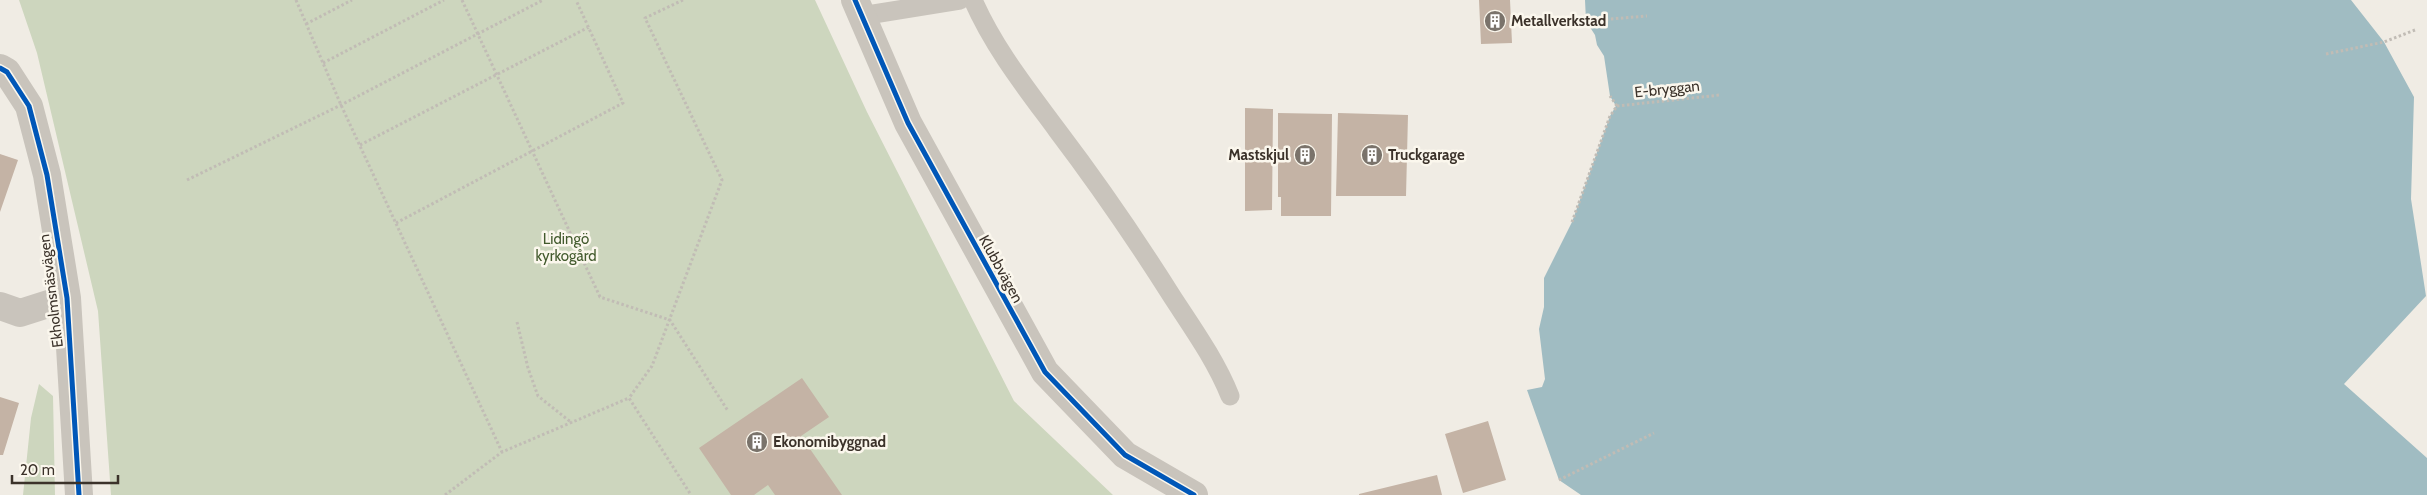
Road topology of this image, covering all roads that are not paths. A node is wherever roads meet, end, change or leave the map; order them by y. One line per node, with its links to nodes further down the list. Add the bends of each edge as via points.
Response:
1 (960, 0): 3 (lane)
2 (973, 0): 7 (lane, via 986,30 1006,62 1066,141 1167,288 1220,371)
3 (858, 8): 9 (street, Klubbvägen, via 908,123 1045,372 1125,455)
4 (0, 68): 5 (street, Ekholmsnäsvägen, via 7,72 30,106 47,175)
5 (67, 298): 6 (street, via 20,313); 8 (street, Ekholmsnäsvägen)
6 (0, 306)
7 (1230, 396)
8 (79, 495)
9 (1194, 495)

